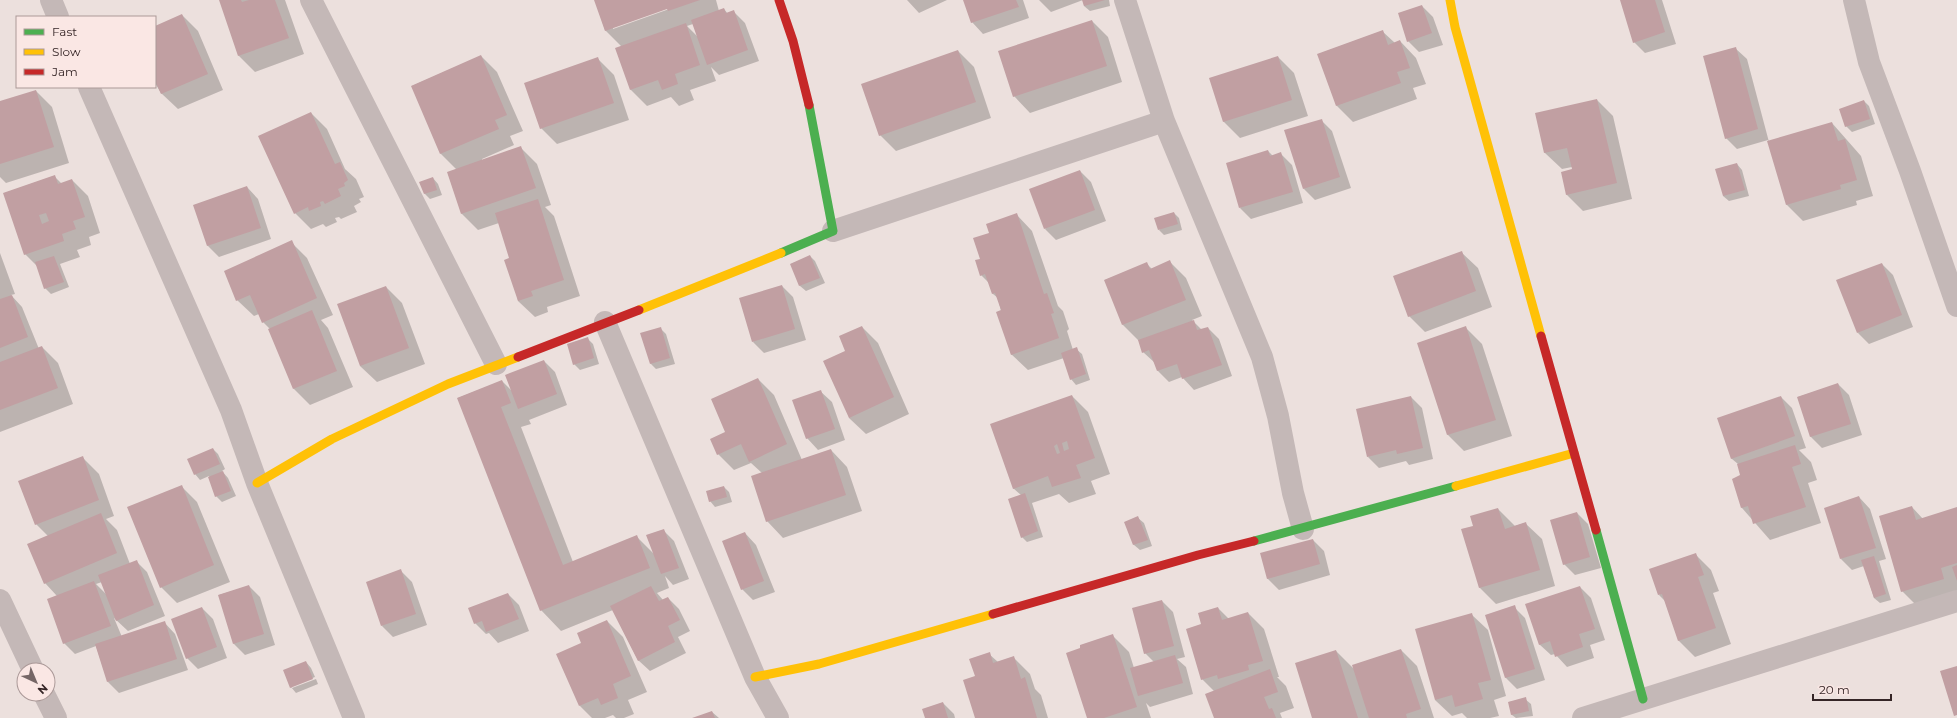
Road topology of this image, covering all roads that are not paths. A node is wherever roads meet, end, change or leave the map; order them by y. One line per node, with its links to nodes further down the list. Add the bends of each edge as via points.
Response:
1 (51, 0): 7 (street)
2 (311, 0): 13 (street)
3 (779, 0): 10 (street, via 805,87 821,157)
4 (1125, 0): 9 (street)
5 (1854, 0): 11 (street, via 1869,62)
6 (1452, 2): 14 (street, via 1455,27)
7 (58, 16)
8 (89, 88): 15 (street, via 231,410)
9 (1164, 121): 10 (street); 16 (street, via 1262,357)
10 (833, 231): 12 (street, via 735,273)
11 (1957, 306)
12 (606, 322): 13 (street); 20 (street)
13 (496, 364): 15 (street, via 381,414)
14 (1574, 453): 16 (street); 21 (street)
15 (257, 483): 24 (street)
16 (1303, 529): 20 (street, via 1198,555 820,664)
17 (0, 600): 19 (street)
18 (1957, 601): 21 (street)
19 (29, 662)
20 (755, 677): 25 (street)
21 (1643, 699): 26 (street)
22 (48, 702): 23 (street)
23 (56, 718)
24 (354, 718)
25 (778, 718)
26 (1583, 718)

